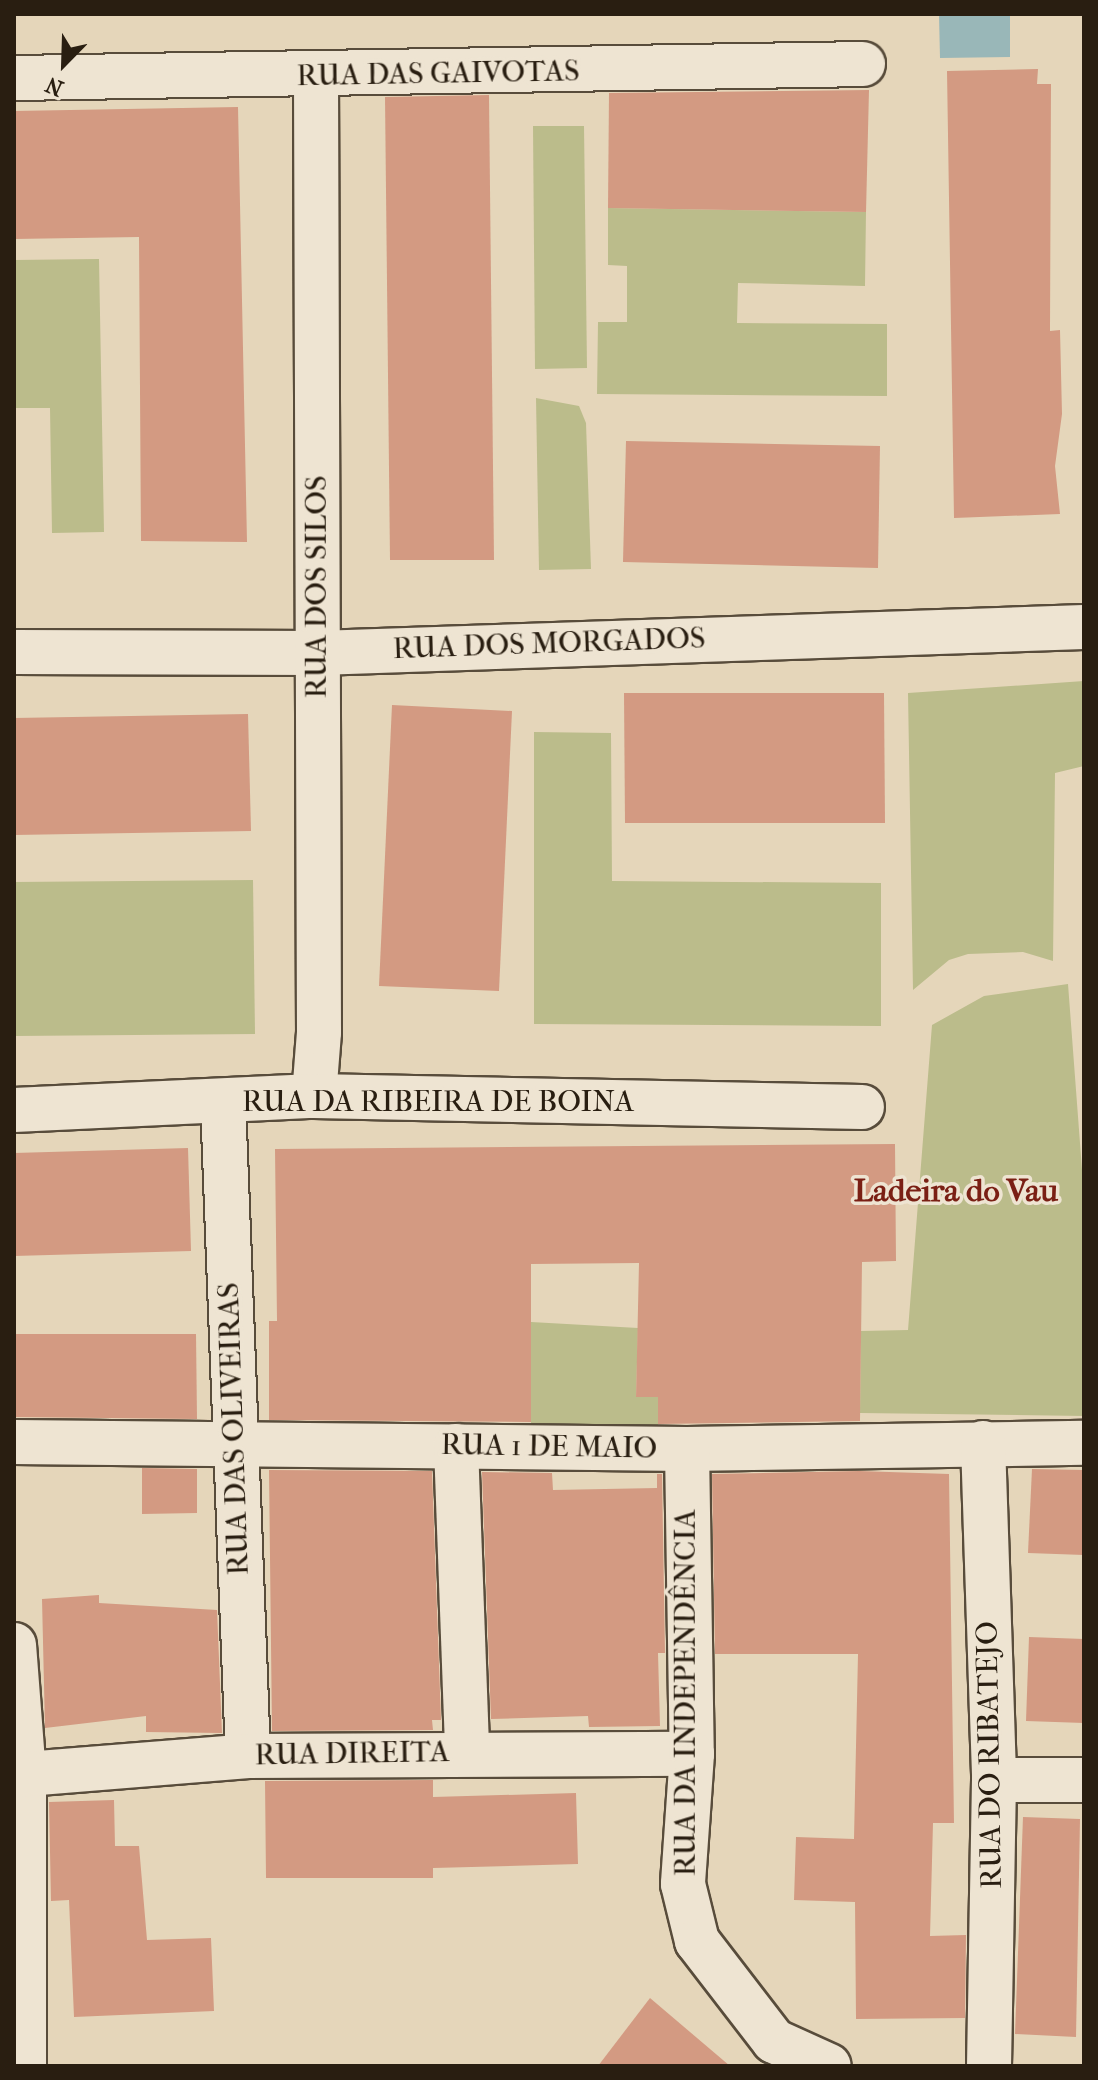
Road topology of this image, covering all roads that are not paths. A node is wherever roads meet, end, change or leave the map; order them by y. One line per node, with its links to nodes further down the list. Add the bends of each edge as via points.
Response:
1 (863, 64): 2 (street, RUA DAS GAIVOTAS)
2 (316, 77): 3 (street, RUA DAS GAIVOTAS); 6 (street, RUA DOS SILOS)
3 (14, 78)
4 (1084, 627): 6 (street, RUA DOS MORGADOS)
5 (14, 652): 6 (street, RUA DOS MORGADOS)
6 (318, 653): 7 (street, RUA DOS SILOS, via 319,1032)
7 (314, 1096): 8 (street, RUA DA RIBEIRA DE BOINA); 9 (street, RUA DA RIBEIRA DE BOINA)
8 (223, 1102): 10 (street, RUA DA RIBEIRA DE BOINA); 12 (street, RUA DAS OLIVEIRAS)
9 (862, 1107)
10 (14, 1110)
11 (14, 1442): 12 (street, RUA 1 DE MAIO)
12 (234, 1443): 15 (street, RUA 1 DE MAIO); 20 (street, RUA DAS OLIVEIRAS)
13 (983, 1443): 14 (street, RUA 1 DE MAIO); 16 (street, RUA 1 DE MAIO); 22 (street, RUA DO RIBATEJO)
14 (1084, 1443)
15 (456, 1446): 16 (street, RUA 1 DE MAIO); 18 (street)
16 (687, 1449): 19 (street, RUA DA INDEPENDÊNCIA)
17 (14, 1645): 21 (street)
18 (467, 1751): 19 (street, RUA DIREITA); 20 (street, RUA DIREITA)
19 (692, 1754): 25 (street, RUA DA INDEPENDÊNCIA, via 683,1884 697,1941 774,2041)
20 (248, 1756): 21 (street, RUA DIREITA)
21 (19, 1775): 24 (street)
22 (994, 1780): 23 (street); 26 (street, RUA DO RIBATEJO)
23 (1084, 1780)
24 (24, 2066)
25 (829, 2066)
26 (989, 2066)

